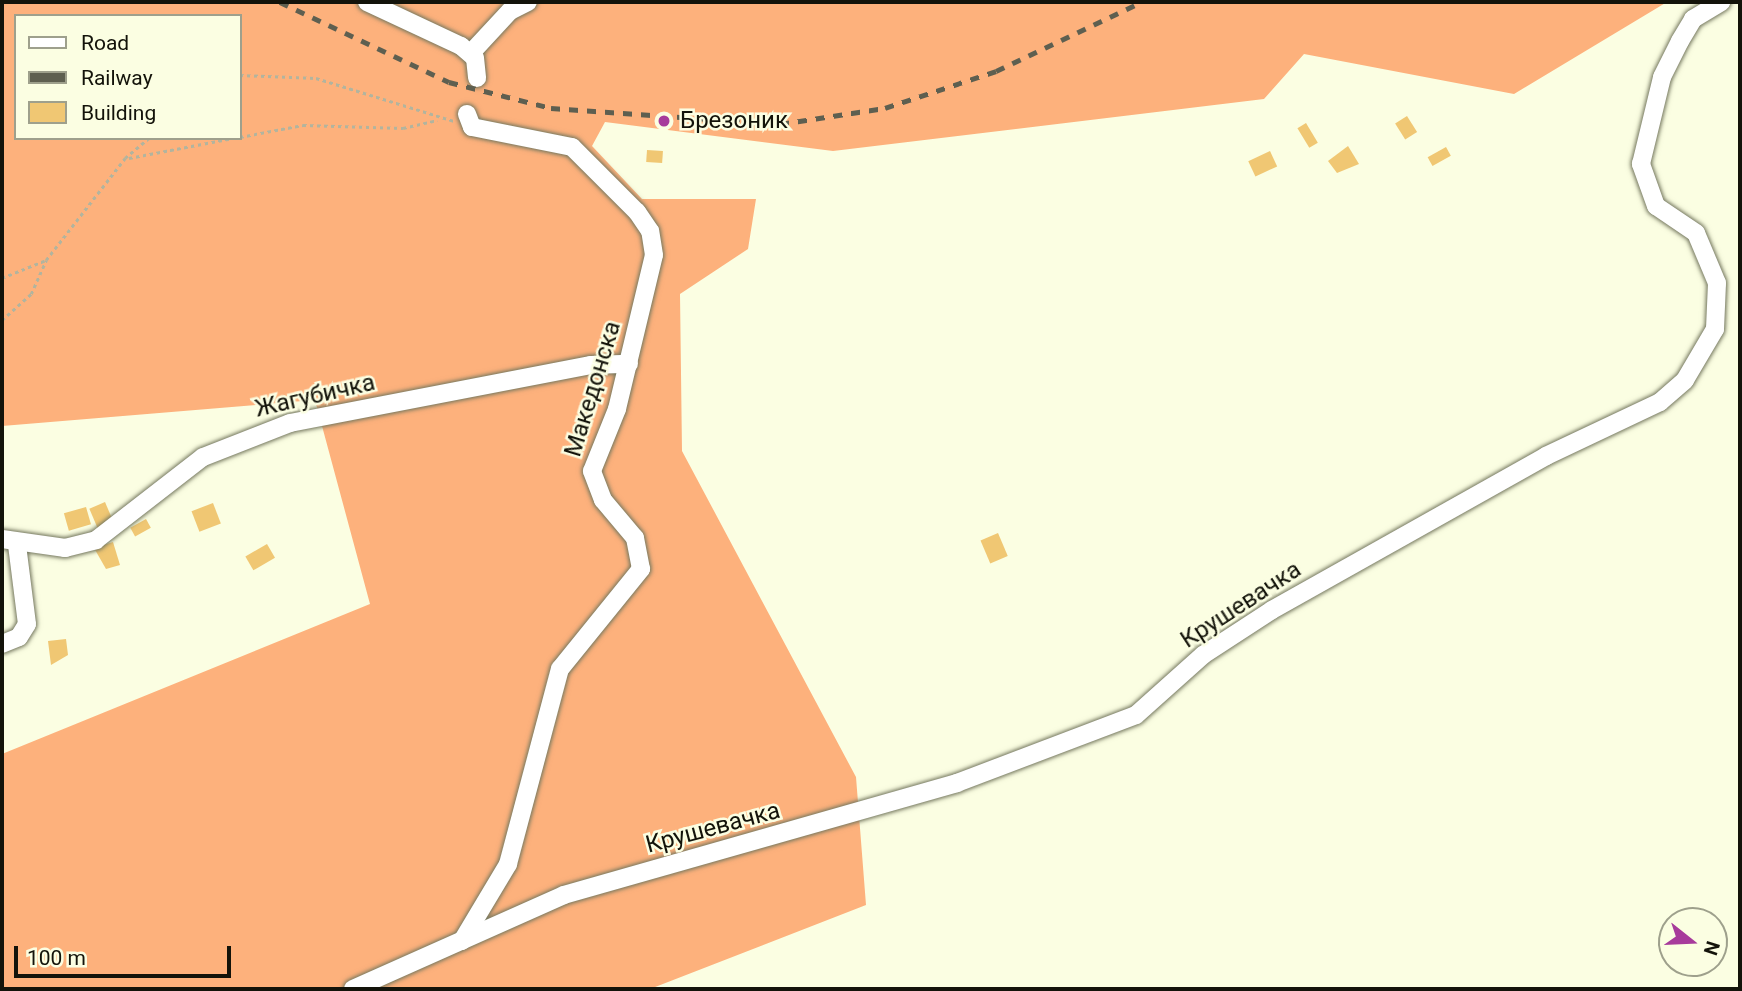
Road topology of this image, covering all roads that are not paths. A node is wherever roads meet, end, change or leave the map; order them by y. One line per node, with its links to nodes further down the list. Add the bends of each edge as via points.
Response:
1 (367, 2): 4 (street)
2 (528, 2): 4 (street, via 510,11)
3 (1721, 2): 10 (street, Крушевачка, via 1693,19 1662,77 1641,164 1656,206 1696,233 1717,283 1715,330 1685,380 1660,402 1546,456 1272,610 1203,654 1136,715 957,783 564,895)
4 (471, 53): 5 (street)
5 (477, 79)
6 (467, 118): 7 (street, Македонска, via 572,147 600,169 650,231 652,266)
7 (629, 364): 8 (street, Жагубичка, via 599,363 290,423 203,457 96,540 65,548); 10 (street, Македонска, via 592,471 603,500 635,538 641,569 560,669 508,864)
8 (9, 542): 9 (street, via 27,624 19,637)
9 (2, 644)
10 (463, 941): 11 (street, Крушевачка)
11 (353, 989)

